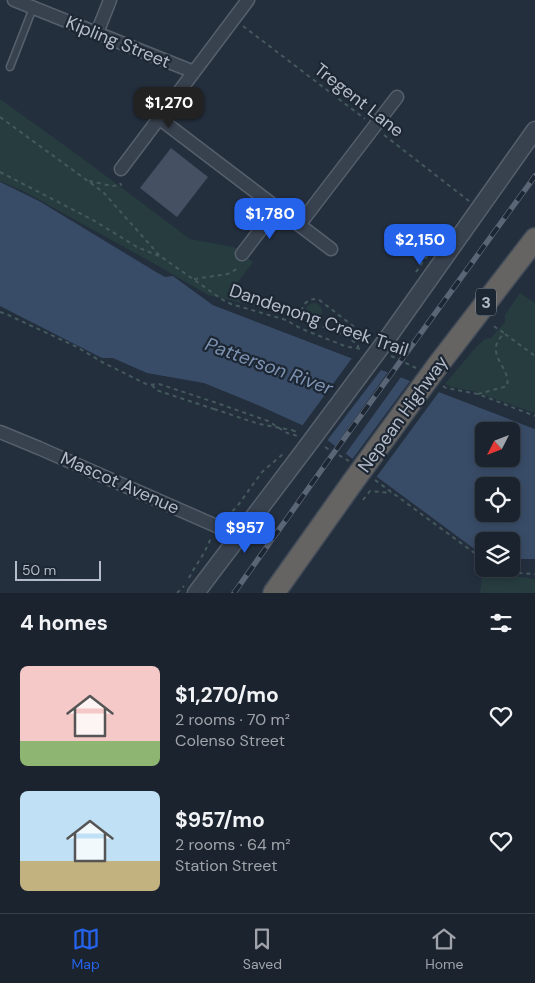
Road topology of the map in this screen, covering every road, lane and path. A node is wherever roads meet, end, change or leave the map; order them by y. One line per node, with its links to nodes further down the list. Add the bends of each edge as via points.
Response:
1 (14, 0): 4 (street, Kipling Street)
2 (110, 0): 6 (street)
3 (248, 0): 5 (street)
4 (33, 8): 6 (street, Kipling Street); 7 (lane)
5 (234, 19): 8 (street); 12 (path, Tregent Lane)
6 (97, 33): 8 (street, Kipling Street)
7 (10, 67)
8 (194, 72): 11 (street)
9 (397, 97): 12 (street)
10 (0, 117): 16 (path, Dandenong Creek Trail)
11 (160, 119): 14 (street); 19 (street)
12 (374, 127): 18 (path, Tregent Lane); 20 (street)
13 (535, 130): 42 (street, bridge, via 387,339)
14 (121, 169)
15 (0, 172): 24 (path, via 93,220 137,247)
16 (87, 180): 17 (path, via 112,186); 24 (path, Dandenong Creek Trail, via 103,192)
17 (120, 183)
18 (470, 201)
19 (277, 208): 20 (street); 23 (street)
20 (299, 225): 22 (street)
21 (535, 239): 37 (highway, Nepean Highway / 3)
22 (332, 250)
23 (242, 254): 25 (path, via 238,267 232,272)
24 (160, 256): 25 (path, Dandenong Creek Trail)
25 (193, 279): 32 (path, Dandenong Creek Trail, via 231,304 286,320)
26 (0, 312): 38 (path)
27 (315, 314): 28 (path)
28 (313, 324): 31 (path, via 306,320 302,310 305,303 318,299); 32 (path, via 352,340)
29 (492, 325): 30 (path)
30 (504, 333): 35 (path); 39 (path, via 496,343 496,349 507,374 507,386)
31 (370, 340)
32 (358, 349): 33 (path, Dandenong Creek Trail)
33 (366, 350)
34 (389, 356): 36 (path, Dandenong Creek Trail)
35 (535, 356)
36 (415, 367)
37 (438, 374): 39 (path, via 446,388); 46 (highway, Nepean Highway / 3, bridge)
38 (152, 385): 42 (path, via 159,384 268,421); 42 (path, bridge, via 156,390 259,424 292,430)
39 (478, 394): 40 (path)
40 (535, 416)
41 (0, 432): 48 (street, Mascot Avenue)
42 (301, 440): 49 (street)
43 (323, 445): 46 (path, via 344,458)
44 (284, 452): 48 (path, via 262,472)
45 (376, 481): 47 (path)
46 (356, 482): 47 (path, via 370,491); 55 (highway, Nepean Highway / 3)
47 (391, 493): 50 (path)
48 (219, 526): 49 (street, Mascot Avenue); 53 (path, via 186,584)
49 (240, 536): 54 (street)
50 (475, 554)
51 (520, 573): 52 (path)
52 (535, 574)
53 (176, 593)
54 (196, 593)
55 (274, 593)

